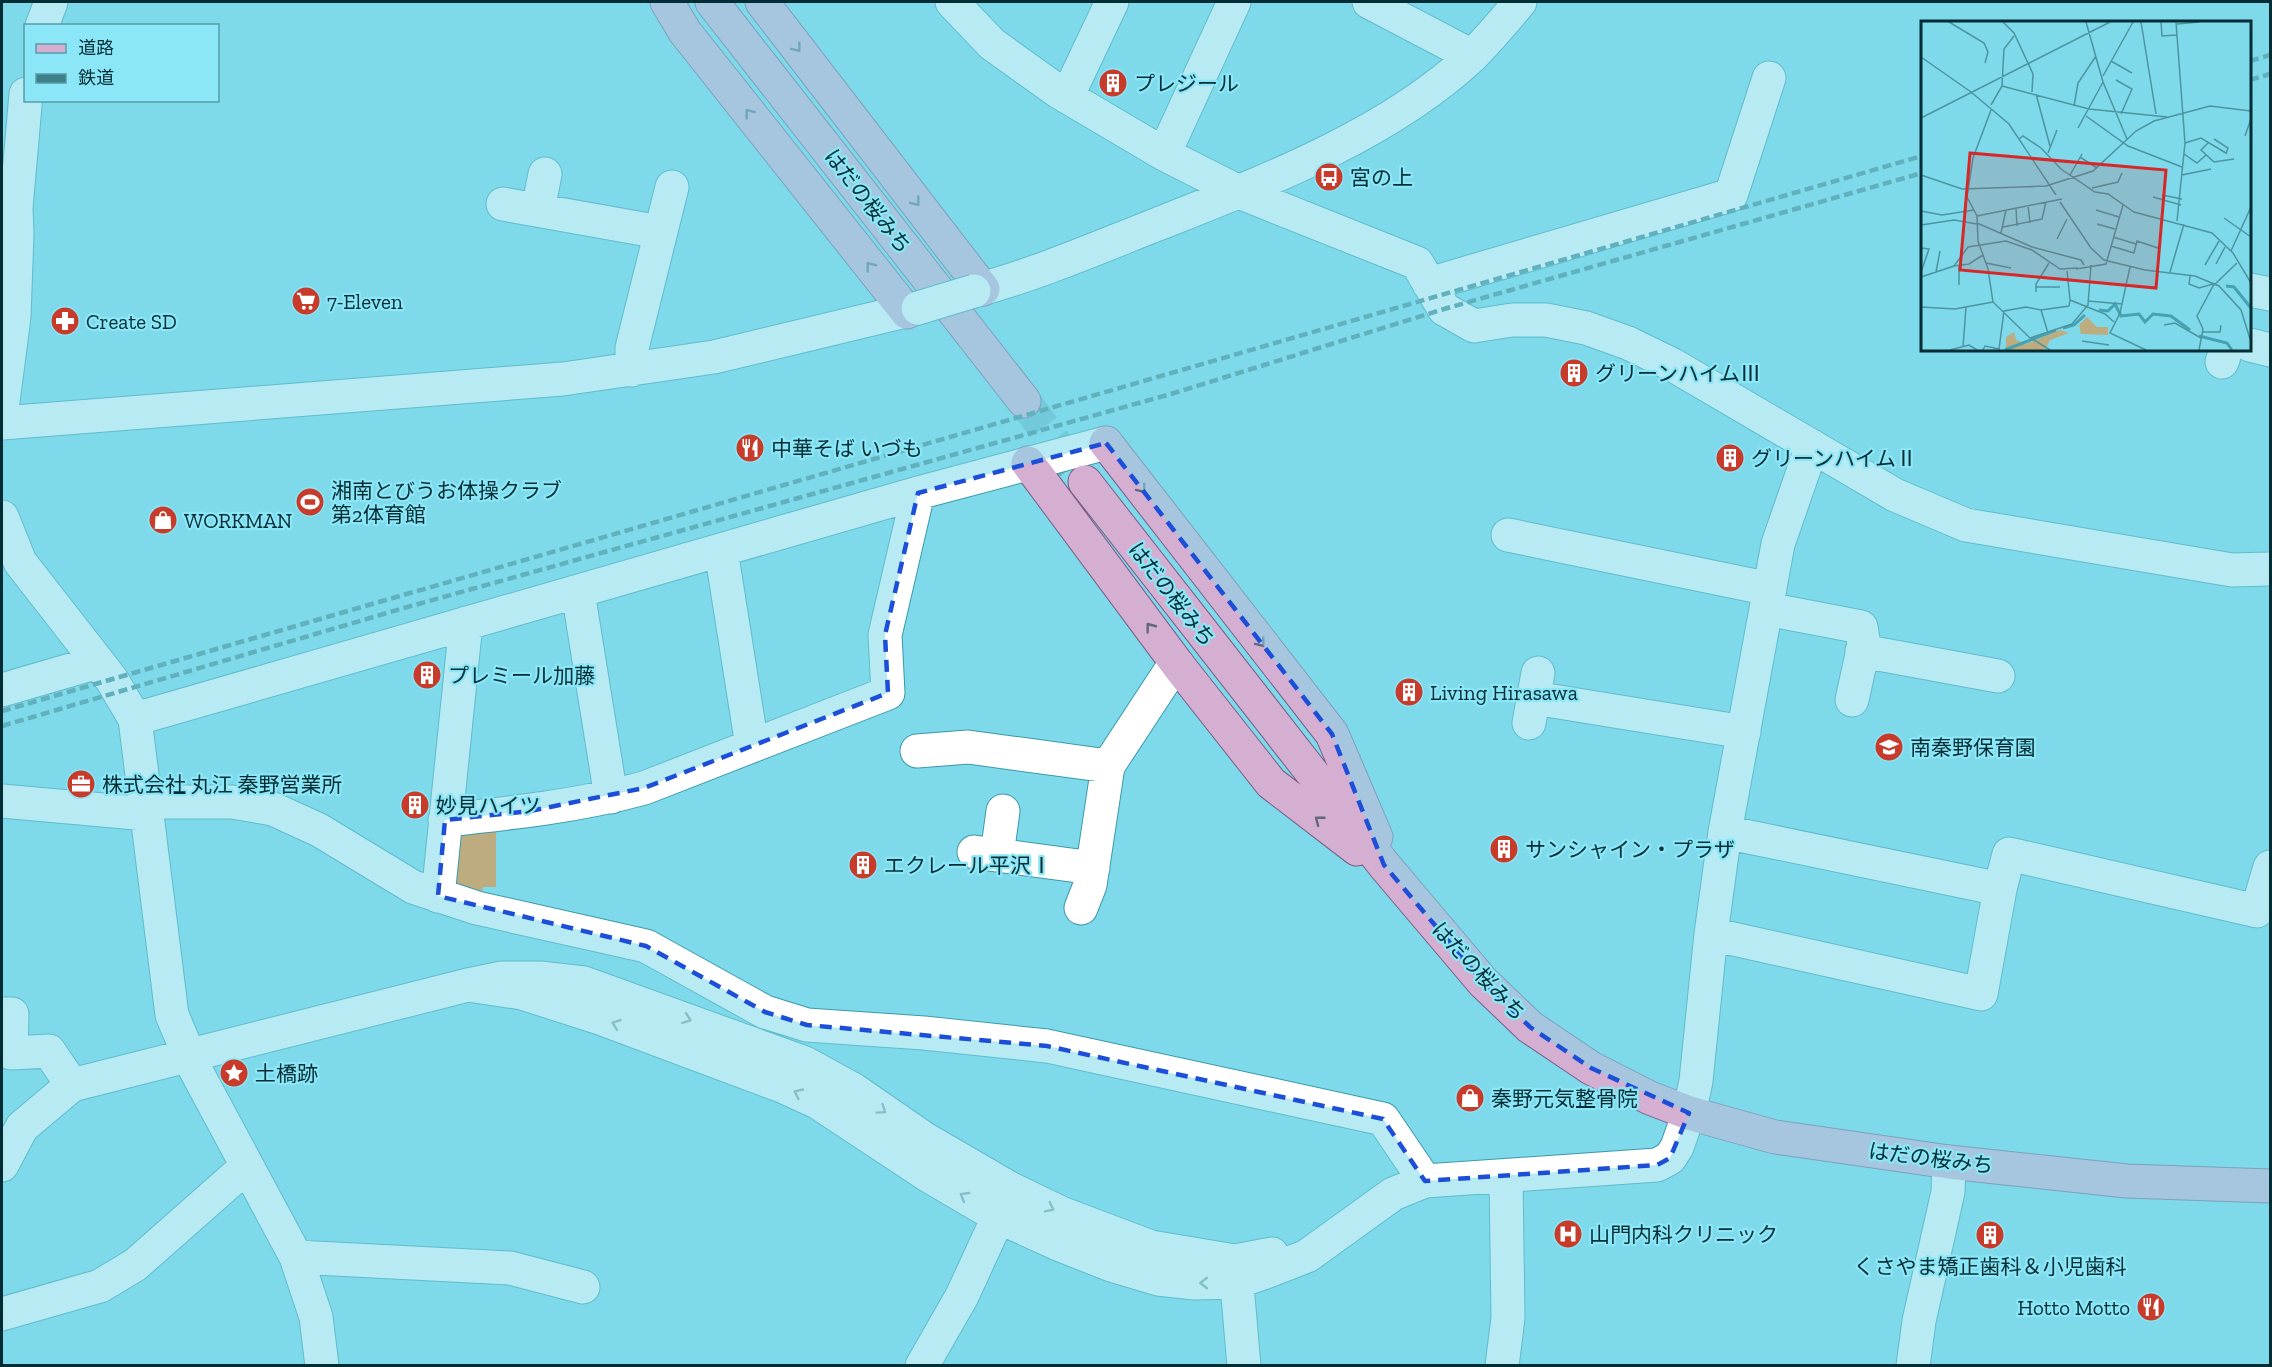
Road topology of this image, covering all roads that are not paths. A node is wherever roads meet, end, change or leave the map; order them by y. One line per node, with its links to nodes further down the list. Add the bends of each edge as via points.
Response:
1 (51, 2): 10 (street)
2 (667, 2): 26 (main road, one-way to 2, via 685,32)
3 (712, 2): 30 (main road, はだの桜みち)
4 (762, 2): 23 (main road, one-way to 23)
5 (952, 2): 13 (street, via 992,44)
6 (1112, 2): 13 (street)
7 (1234, 2): 15 (street)
8 (1369, 2): 11 (street)
9 (1520, 2): 11 (street)
10 (43, 24)
11 (1472, 56): 18 (street, via 1375,126)
12 (1769, 78): 22 (street, via 1731,195)
13 (1067, 97): 15 (street)
14 (25, 102): 31 (street, via 16,208 14,317)
15 (1164, 153): 18 (street)
16 (545, 174): 20 (street)
17 (672, 187): 21 (street)
18 (1239, 192): 22 (street, via 1417,263); 23 (street)
19 (503, 204): 20 (street)
20 (538, 210): 21 (street)
21 (660, 232): 29 (street, via 632,348)
22 (1429, 284): 34 (street, via 1444,309 1474,326 1546,320 1586,328 1628,343)
23 (979, 290): 26 (street, bridge)
24 (2251, 290): 25 (street)
25 (2271, 294)
26 (913, 310): 29 (street, via 714,357)
27 (2271, 350): 28 (street)
28 (2233, 352)
29 (632, 370): 32 (street, via 563,379)
30 (1023, 401)
31 (2, 409)
32 (2, 423)
33 (1106, 443): 35 (street); 63 (main road, one-way to 63, via 1332,734 1373,827)
34 (1812, 446): 41 (street, via 1895,495 1966,525 2232,570); 43 (street, via 1778,543)
35 (1028, 464): 37 (street); 47 (main road, one-way to 35)
36 (1084, 482): 63 (main road, はだの桜みち)
37 (918, 493): 40 (street); 54 (street, via 885,635 888,693)
38 (2, 517): 46 (street, via 20,562)
39 (1508, 535): 43 (street, via 1632,549)
40 (721, 550): 42 (street); 54 (street)
41 (2271, 569)
42 (578, 592): 44 (street); 57 (street)
43 (1768, 599): 45 (street, via 1861,627); 53 (street)
44 (466, 623): 52 (street); 61 (street)
45 (1862, 651): 48 (street); 51 (street)
46 (98, 662): 49 (street); 52 (street)
47 (1178, 665): 56 (street); 63 (main road, one-way to 47, via 1271,783)
48 (1984, 666)
49 (2, 690)
50 (1534, 698): 53 (street, via 1630,725)
51 (1852, 700)
52 (135, 719): 59 (street)
53 (1743, 732): 62 (street)
54 (752, 746): 57 (street)
55 (917, 751): 56 (street, via 968,747)
56 (1108, 766): 65 (street)
57 (611, 797): 61 (street)
58 (2, 801): 59 (street)
59 (147, 808): 67 (street, via 232,802 273,809 319,830 413,887); 72 (street, via 172,1015)
60 (1003, 811): 65 (street, via 986,853)
61 (445, 820): 67 (street)
62 (1725, 832): 66 (street); 69 (street)
63 (1384, 865): 75 (main road, はだの桜みち, via 1483,982 1530,1027 1591,1068)
64 (2271, 867): 66 (street, via 2257,911 2009,854)
65 (1093, 868): 68 (street)
66 (2000, 889): 69 (street, via 1981,994)
67 (438, 896): 70 (street, via 646,946)
68 (1081, 908)
69 (1711, 934): 75 (street, via 1696,1081)
70 (765, 1012): 73 (street); 80 (street, via 807,1024 1047,1046 1383,1119)
71 (2, 1014): 74 (street, via 12,1014 11,1053 49,1051)
72 (189, 1056): 73 (street, via 468,985 502,978 540,978 584,982); 74 (street); 78 (street)
73 (750, 1057): 82 (street, via 805,1063 854,1090)
74 (72, 1086): 77 (street, via 22,1127)
75 (1689, 1113): 76 (main road, はだの桜みち, via 1775,1137); 79 (street, via 1677,1147 1670,1158 1657,1166)
76 (1949, 1162): 81 (main road, はだの桜みち, via 2127,1181); 91 (street, via 1948,1192)
77 (2, 1165)
78 (246, 1167): 83 (street); 86 (street, via 135,1265 100,1286)
79 (1506, 1177): 80 (street); 90 (street, via 1508,1318)
80 (1425, 1181): 84 (street, via 1393,1194 1352,1223)
81 (2271, 1186)
82 (1005, 1203): 84 (street, via 1061,1213 1151,1247); 88 (street, via 962,1296)
83 (296, 1257): 85 (street, via 510,1268); 87 (street, via 316,1317)
84 (1236, 1272): 89 (street)
85 (583, 1287)
86 (2, 1314)
87 (322, 1365)
88 (922, 1365)
89 (1244, 1365)
90 (1502, 1365)
91 (1913, 1365)

